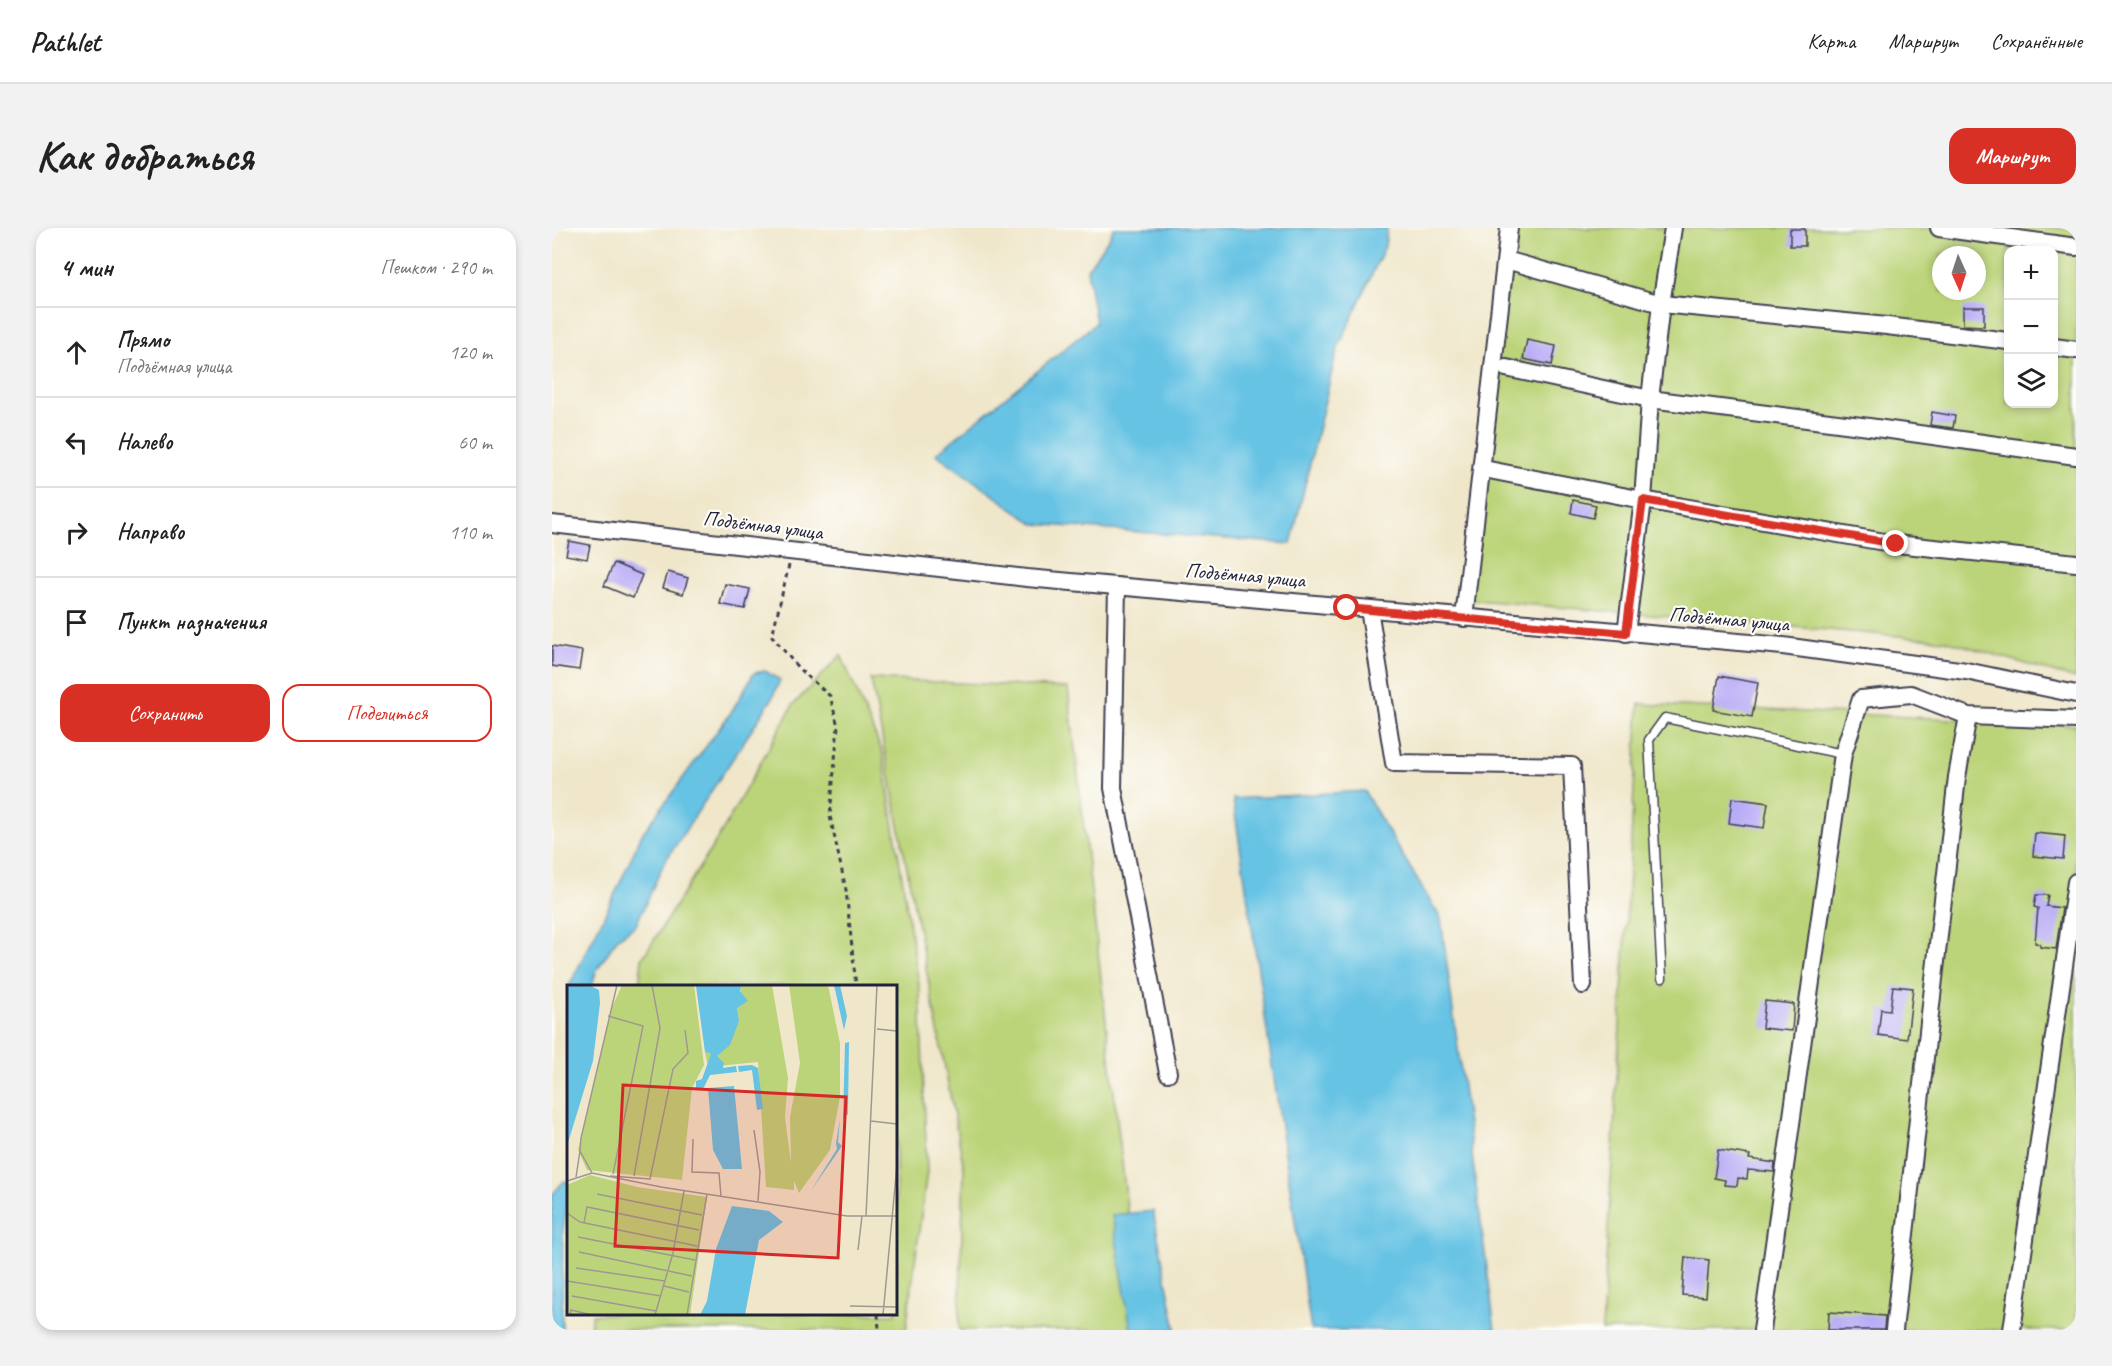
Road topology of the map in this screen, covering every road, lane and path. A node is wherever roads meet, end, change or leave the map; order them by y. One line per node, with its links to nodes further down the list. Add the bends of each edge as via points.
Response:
1 (1509, 228): 20 (street)
2 (1673, 228): 6 (street)
3 (1939, 228): 4 (street)
4 (2076, 247)
5 (1513, 262): 6 (street)
6 (1661, 304): 7 (street); 11 (street)
7 (2004, 341)
8 (2058, 348): 9 (street)
9 (2076, 350)
10 (1506, 368): 11 (street)
11 (1650, 399): 12 (street); 14 (street)
12 (2076, 456)
13 (1489, 470): 14 (street)
14 (1643, 500): 17 (street, via 1896,544); 21 (street)
15 (552, 524): 16 (street, Подъёмная улица)
16 (792, 552): 18 (street, Подъёмная улица); 28 (path, via 772,636 799,669 830,696 838,726 831,816 846,890)
17 (2076, 562)
18 (1117, 586): 19 (street, Подъёмная улица); 30 (street, via 1113,788)
19 (1369, 609): 20 (street, Подъёмная улица); 29 (street, via 1394,763 1572,766)
20 (1464, 618): 21 (street, Подъёмная улица)
21 (1626, 633): 22 (street, Подъёмная улица, via 1794,647 1966,671)
22 (2076, 694)
23 (1968, 716): 24 (street); 25 (street, via 1911,694 1861,699); 34 (street, via 1957,777)
24 (2076, 720)
25 (1843, 754): 27 (lane, via 1665,718 1649,740); 33 (street)
26 (2076, 882): 35 (street)
27 (1662, 978)
28 (856, 985)
29 (1583, 985)
30 (1168, 1073)
31 (878, 1315): 32 (path)
32 (879, 1330)
33 (1762, 1330)
34 (1894, 1330)
35 (2012, 1330)

